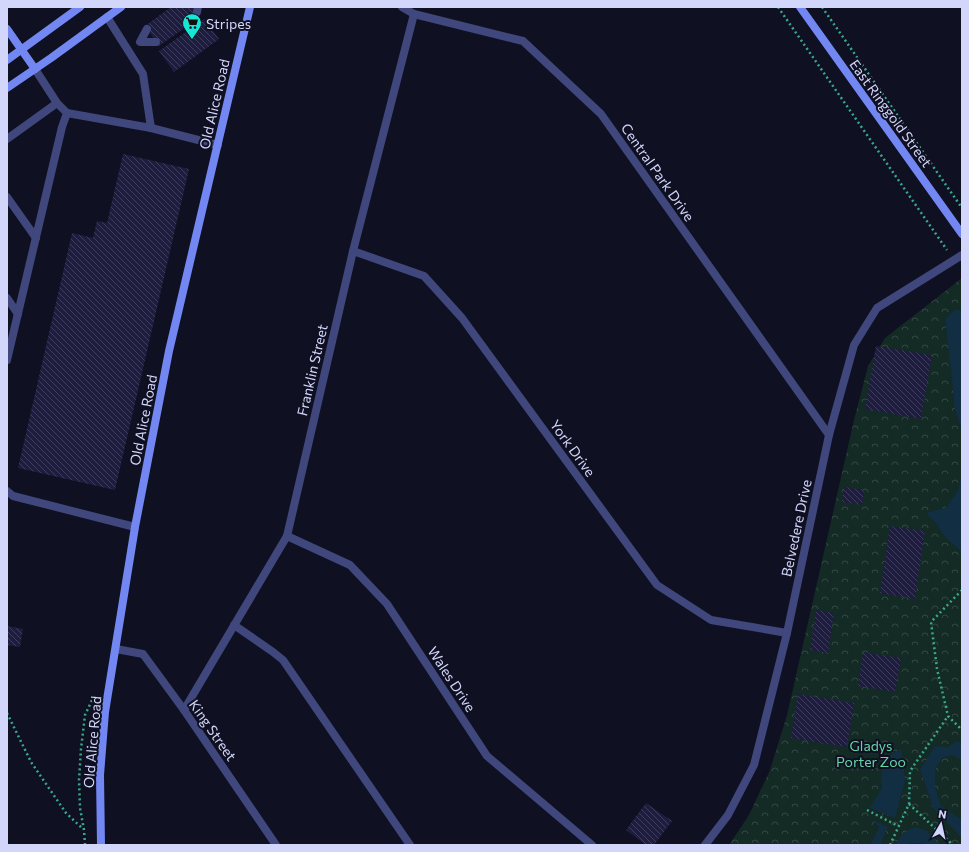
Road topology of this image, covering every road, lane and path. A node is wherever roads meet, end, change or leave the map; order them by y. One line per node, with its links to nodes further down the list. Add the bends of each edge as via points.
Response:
1 (80, 7): 14 (main road)
2 (121, 7): 9 (main road)
3 (250, 7): 23 (main road, Old Alice Road)
4 (402, 7): 8 (street, Central Park Drive)
5 (778, 7): 30 (path)
6 (800, 7): 26 (main road, East Ringgold Street)
7 (822, 7): 25 (path)
8 (414, 14): 28 (street, Franklin Street); 34 (street, Central Park Drive, via 523,41 601,114)
9 (107, 17): 15 (street); 17 (main road)
10 (7, 29): 14 (main road)
11 (147, 29): 12 (street)
12 (140, 42): 13 (street); 15 (street)
13 (156, 42)
14 (22, 50): 16 (main road); 17 (main road)
15 (128, 50): 21 (street, via 143,74)
16 (7, 60)
17 (35, 69): 18 (main road); 19 (street)
18 (7, 88)
19 (57, 103): 20 (street); 22 (street)
20 (67, 113): 21 (street); 27 (street)
21 (151, 128): 23 (street)
22 (7, 139)
23 (218, 145): 36 (main road, Old Alice Road, via 170,351)
24 (7, 196): 27 (street)
25 (962, 208)
26 (962, 234)
27 (36, 238): 32 (street)
28 (353, 251): 37 (street, Franklin Street); 40 (street, York Drive, via 424,276 462,318 657,585 711,620)
29 (962, 254): 30 (street, Belvedere Drive)
30 (954, 259): 34 (street, Belvedere Drive, via 877,308 854,345)
31 (7, 298): 32 (street)
32 (18, 314): 33 (street)
33 (7, 360)
34 (829, 435): 40 (street, Belvedere Drive)
35 (7, 491): 36 (street, via 13,496)
36 (135, 528): 41 (main road, Old Alice Road)
37 (287, 536): 39 (street, Franklin Street); 56 (street, Wales Drive, via 350,565 387,604 487,756)
38 (962, 590): 44 (path, via 931,622 937,669)
39 (234, 625): 42 (street, Franklin Street); 55 (street, via 283,660)
40 (786, 634): 57 (street, Belvedere Drive, via 754,766 728,814)
41 (116, 648): 42 (street, King Street, via 143,654); 53 (main road, Old Alice Road, via 105,712 100,775)
42 (184, 710): 54 (street, King Street)
43 (7, 713): 49 (path, via 31,762 66,813)
44 (948, 716): 45 (path); 46 (path, via 910,771)
45 (962, 730)
46 (909, 804): 48 (path); 51 (path)
47 (867, 810): 48 (path)
48 (898, 826): 58 (path)
49 (84, 830): 50 (path); 52 (path)
50 (89, 835)
51 (953, 844)
52 (85, 845)
53 (101, 845)
54 (276, 845)
55 (410, 845)
56 (592, 845)
57 (705, 845)
58 (890, 845)

